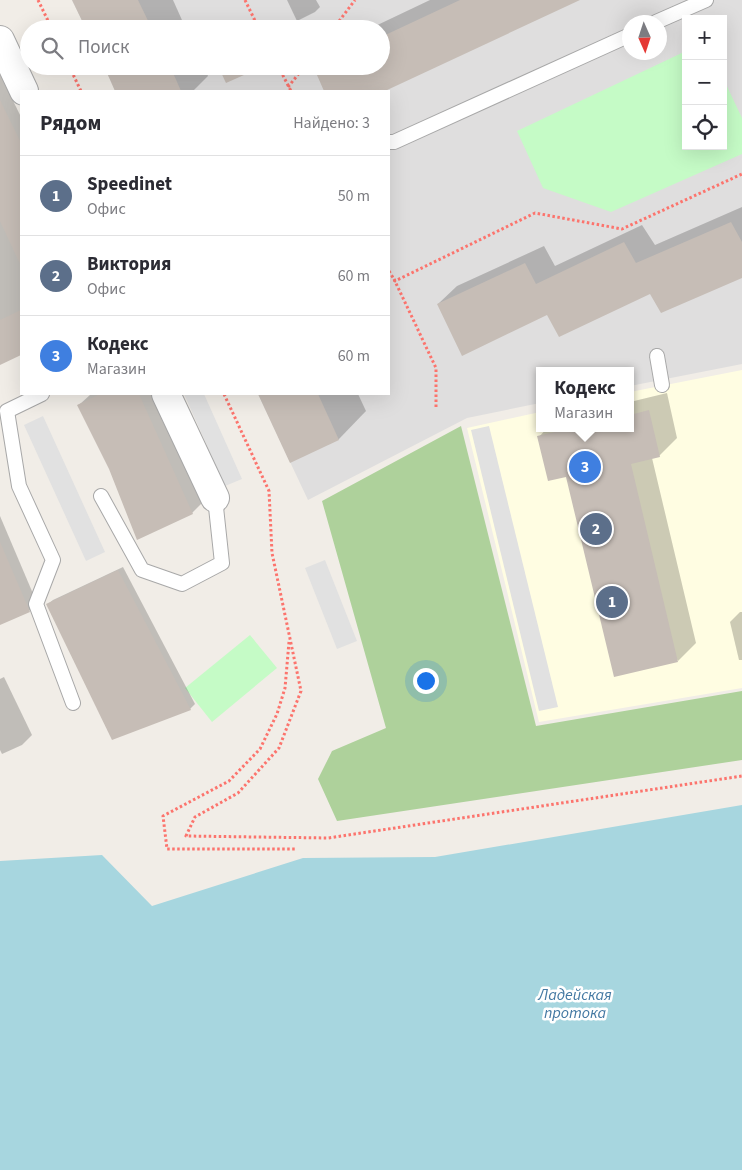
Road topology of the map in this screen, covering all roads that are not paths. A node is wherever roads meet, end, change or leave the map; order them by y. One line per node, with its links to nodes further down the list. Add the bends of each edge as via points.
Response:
1 (706, 0): 2 (lane)
2 (667, 17)
3 (622, 39): 6 (lane)
4 (0, 40): 5 (street)
5 (24, 90)
6 (390, 142)
7 (657, 356): 8 (lane)
8 (662, 385)
9 (40, 395): 13 (lane, via 7,412 20,486 53,560 36,604)
10 (166, 395): 12 (street)
11 (101, 496): 12 (lane, via 142,570 182,584 222,563)
12 (215, 498)
13 (73, 703)

